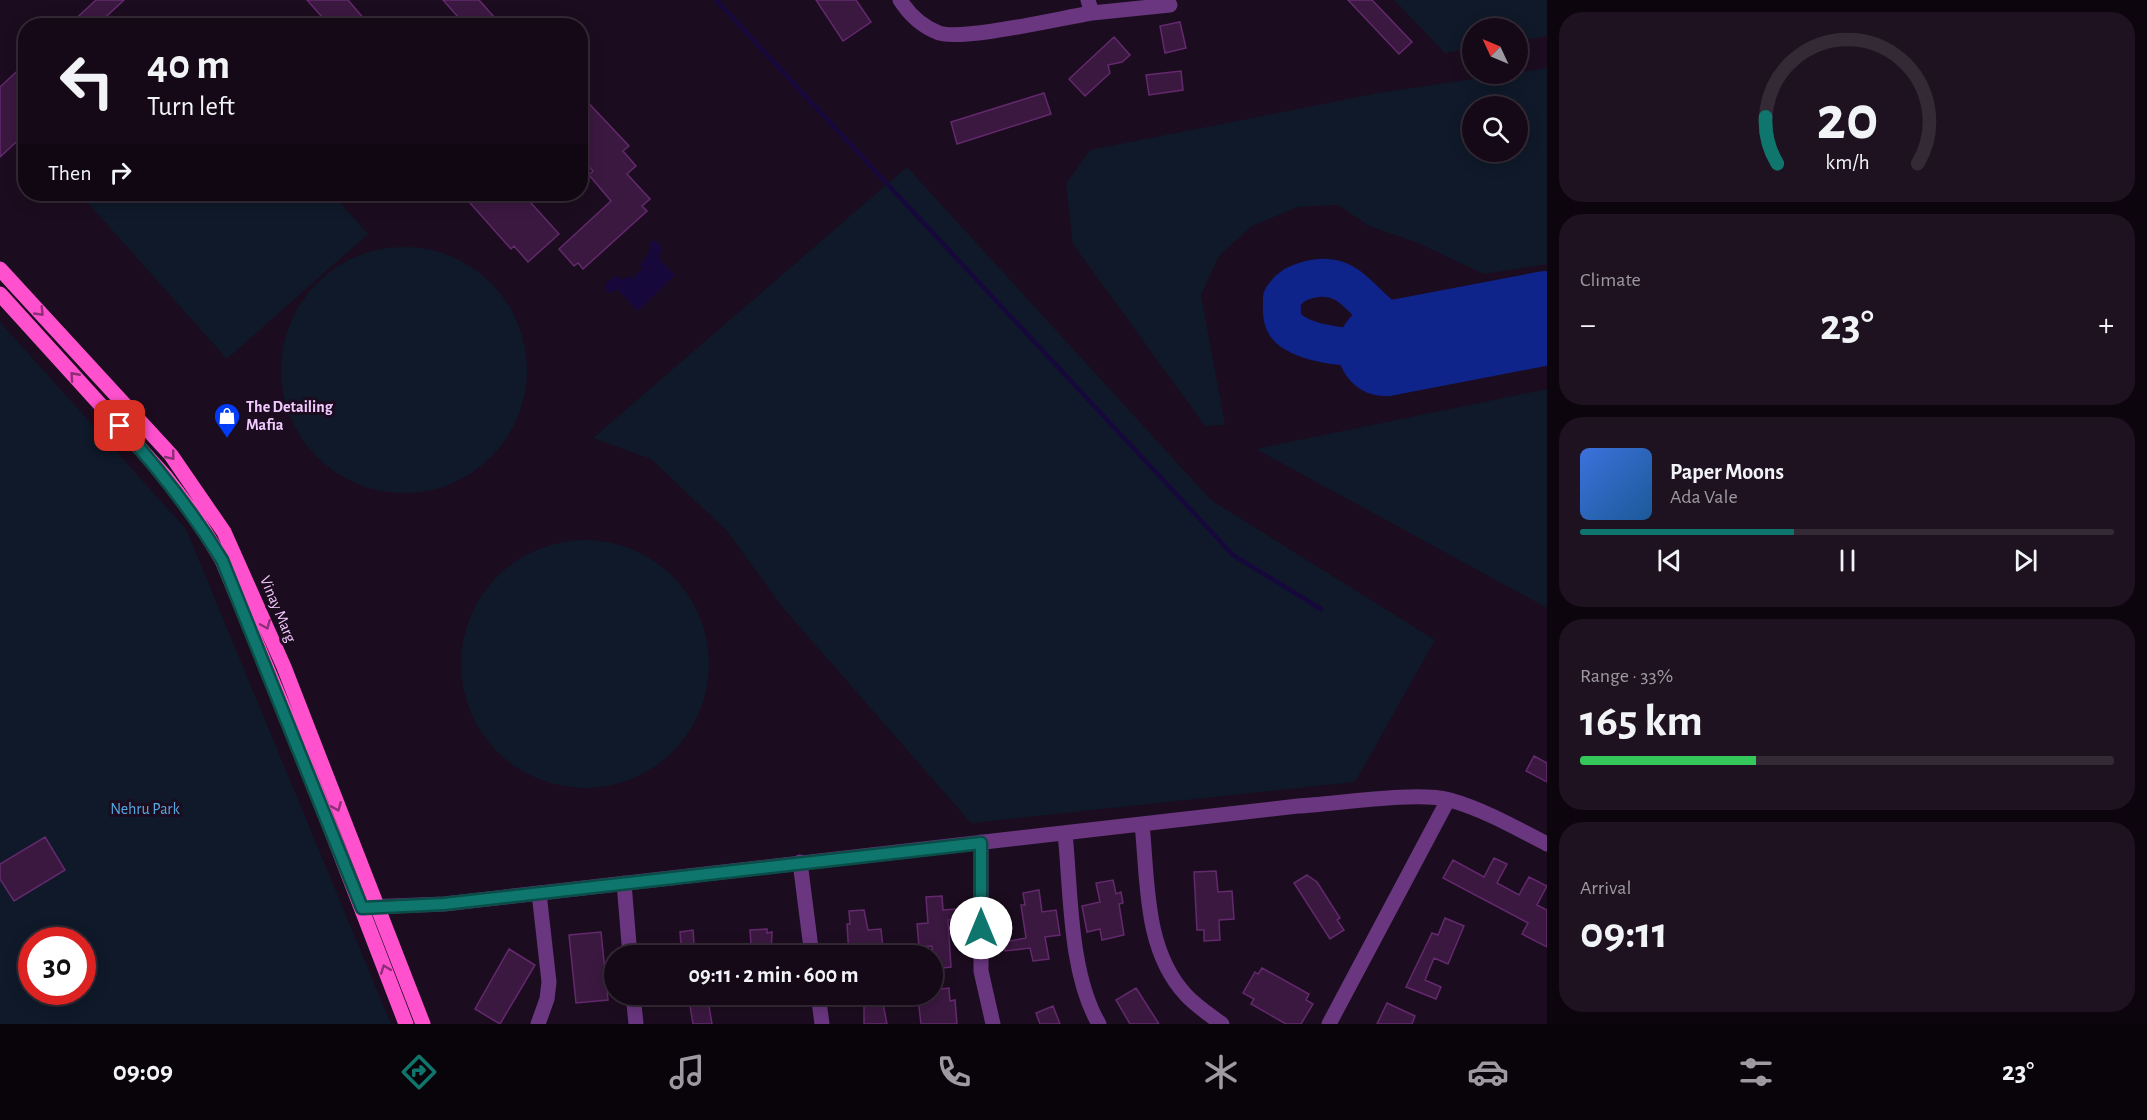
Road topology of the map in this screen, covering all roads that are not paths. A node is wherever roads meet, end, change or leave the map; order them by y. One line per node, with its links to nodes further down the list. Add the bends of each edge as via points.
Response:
1 (900, 0): 3 (street, via 919,22 939,33 964,35)
2 (1170, 5): 3 (street)
3 (1090, 6)
4 (0, 269): 14 (main road, Vinay Marg, one-way to 14, via 171,455 224,532 284,668)
5 (0, 294): 15 (main road, Vinay Marg, one-way to 5, via 222,560 195,514)
6 (1448, 800): 7 (street, via 1298,806); 10 (street, via 1483,812); 28 (street)
7 (1142, 824): 8 (street); 27 (street, via 1158,951 1186,996)
8 (1065, 833): 9 (street); 26 (street, via 1075,943 1092,1012)
9 (981, 843): 11 (street); 25 (street, via 981,971)
10 (1547, 844)
11 (800, 862): 12 (street); 17 (street)
12 (624, 883): 13 (street); 16 (street)
13 (539, 893): 14 (street); 22 (street, via 549,982)
14 (378, 907): 15 (street); 21 (main road, Vinay Marg)
15 (362, 908): 20 (main road, Vinay Marg, one-way to 15)
16 (629, 945)
17 (811, 945)
18 (634, 1005): 23 (street)
19 (819, 1005): 24 (street)
20 (406, 1024)
21 (423, 1024)
22 (538, 1024)
23 (636, 1024)
24 (822, 1024)
25 (993, 1024)
26 (1099, 1024)
27 (1222, 1024)
28 (1329, 1024)

